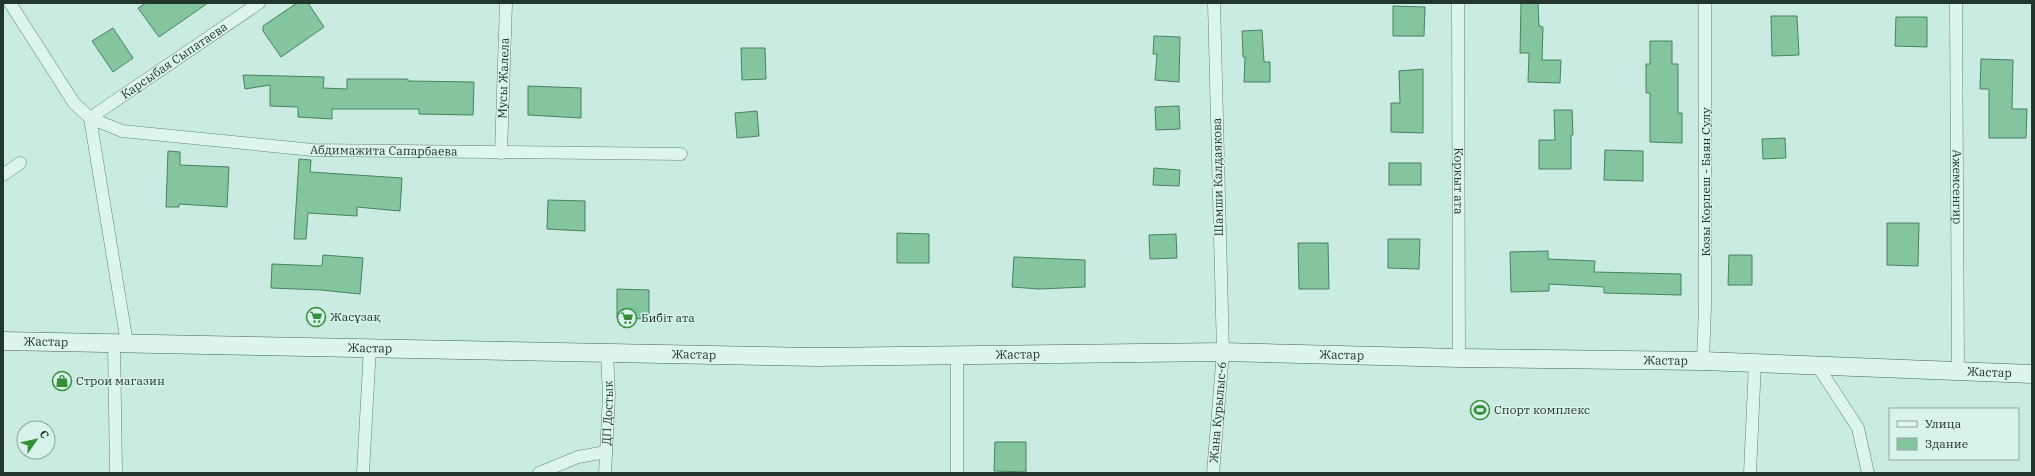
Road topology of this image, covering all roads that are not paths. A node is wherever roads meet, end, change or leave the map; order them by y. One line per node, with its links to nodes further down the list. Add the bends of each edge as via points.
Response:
1 (10, 3): 8 (street, Абдимажита Сапарбаева, via 74,103)
2 (259, 3): 8 (street, Карсыбая Сыпатаева)
3 (506, 3): 9 (street, Мусы Жалела)
4 (1214, 3): 16 (street, Шамши Калдаякова)
5 (1458, 3): 19 (street, Коркыт ата)
6 (1705, 3): 20 (street, Козы Корпеш - Баян Сулу)
7 (1956, 3): 23 (street, Ажемсенгир)
8 (90, 118): 9 (street, Абдимажита Сапарбаева, via 122,131 313,150); 14 (street)
9 (501, 153): 10 (street, Абдимажита Сапарбаева)
10 (681, 154)
11 (20, 163): 12 (street)
12 (3, 175)
13 (3, 341): 14 (street, Жастар)
14 (120, 343): 15 (street, Жастар); 26 (street)
15 (370, 347): 17 (street, Жастар); 27 (street)
16 (1222, 352): 18 (street, Жастар); 19 (street, Жастар); 31 (street, Жана Курылыс-6)
17 (607, 353): 18 (street, Жастар, via 816,357); 25 (street, ДП Достык, via 609,396)
18 (956, 355): 30 (street)
19 (1459, 358): 20 (street, Жастар)
20 (1703, 361): 21 (street, Жастар)
21 (1755, 363): 22 (street, Жастар); 32 (street)
22 (1817, 365): 23 (street, Жастар); 33 (street, via 1858,428)
23 (1958, 370): 24 (street, Жастар)
24 (2032, 374)
25 (606, 452): 28 (street, via 578,457); 29 (street, ДП Достык)
26 (116, 473)
27 (363, 473)
28 (539, 473)
29 (605, 473)
30 (957, 473)
31 (1213, 473)
32 (1750, 473)
33 (1868, 473)

